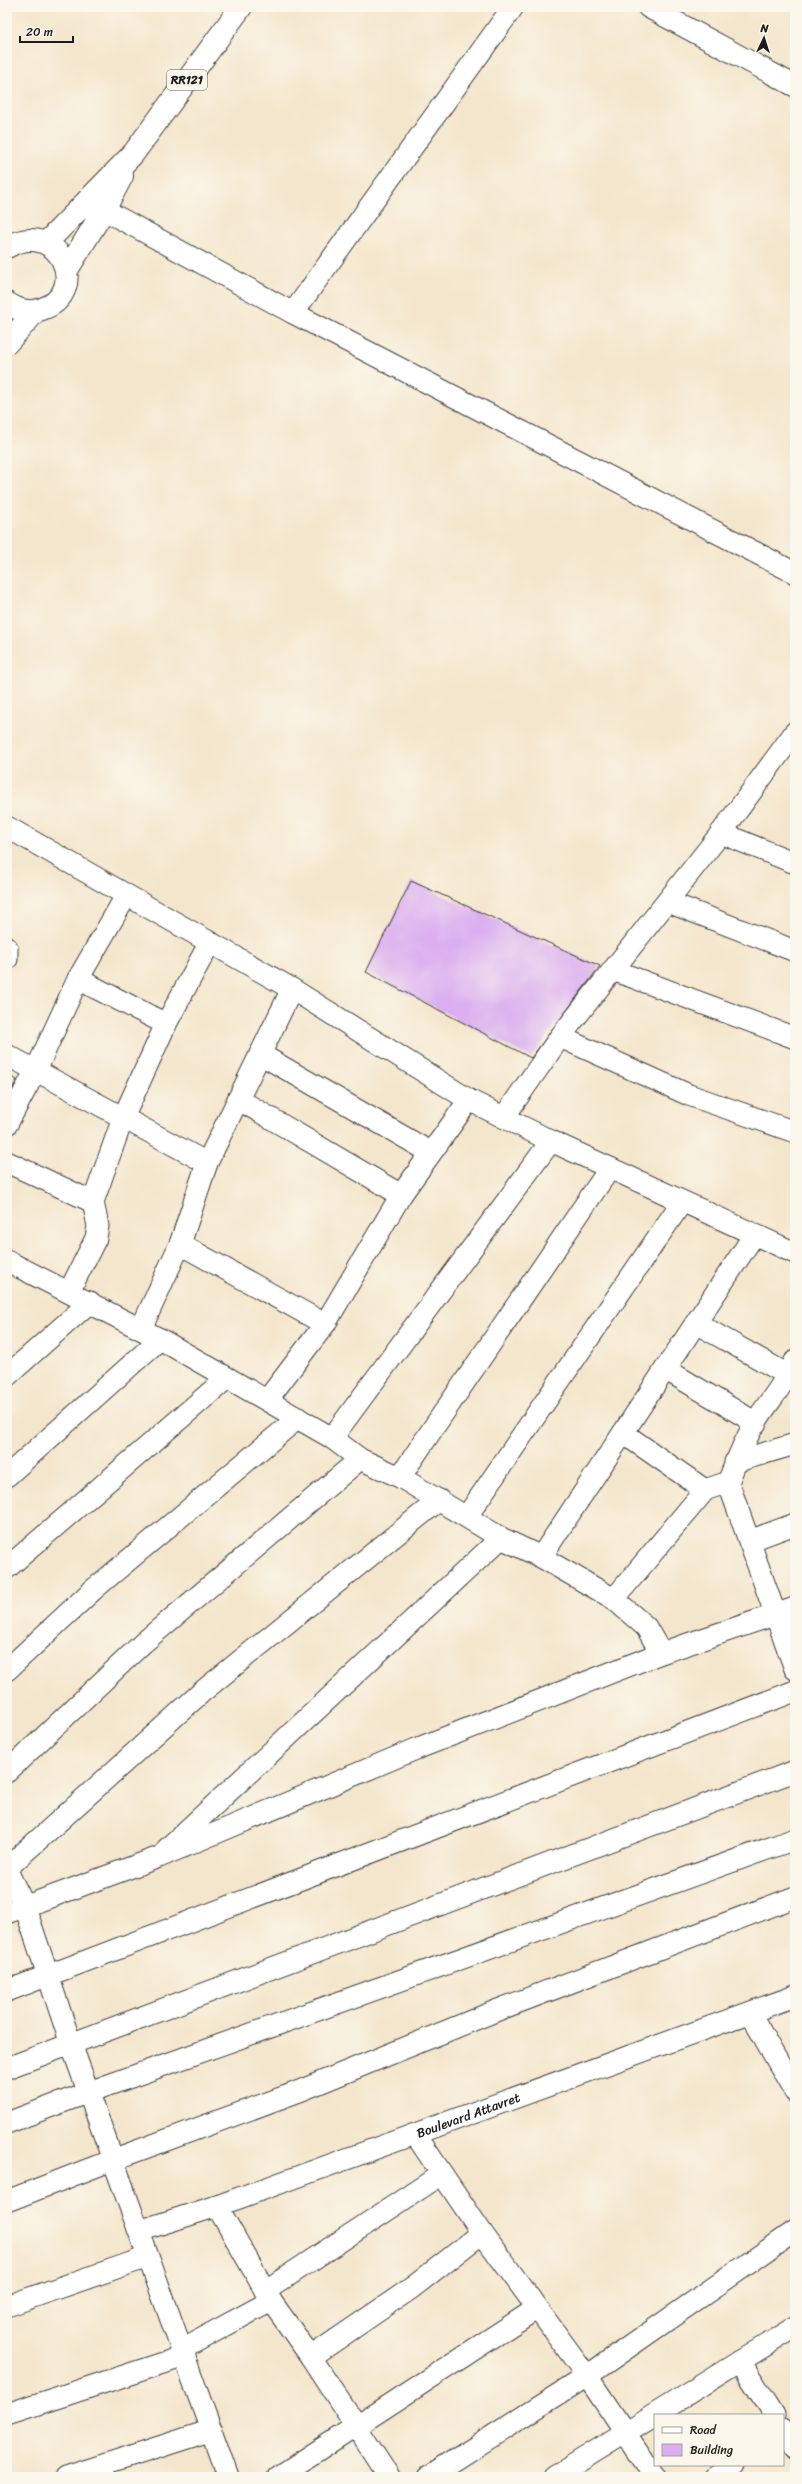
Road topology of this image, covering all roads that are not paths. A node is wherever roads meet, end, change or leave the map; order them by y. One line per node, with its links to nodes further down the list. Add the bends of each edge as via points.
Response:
1 (241, 7): 5 (main road, RR121)
2 (513, 7): 11 (street)
3 (648, 7): 4 (street)
4 (795, 86)
5 (96, 205): 6 (main road, RR121); 8 (main road, RR121); 11 (street)
6 (46, 243): 7 (main road, via 31,239); 8 (main road, RR121, via 57,250 63,258)
7 (9, 244)
8 (66, 270): 10 (main road, RR121, via 66,284 61,295 48,307)
9 (7, 303): 10 (main road, via 16,309)
10 (36, 311): 12 (main road, RR121)
11 (293, 313): 13 (street)
12 (7, 343)
13 (795, 573)
14 (795, 732): 16 (street)
15 (7, 828): 18 (street)
16 (720, 833): 17 (street); 19 (street)
17 (795, 862)
18 (126, 896): 20 (street); 25 (street)
19 (668, 902): 22 (street); 24 (street)
20 (210, 942): 26 (street); 27 (street)
21 (7, 948): 23 (street)
22 (795, 950)
23 (7, 959)
24 (613, 970): 28 (street); 29 (street)
25 (78, 979): 27 (street); 32 (street)
26 (292, 989): 30 (street); 34 (street)
27 (166, 1024): 36 (street)
28 (560, 1037): 35 (street); 38 (street, via 689,1095)
29 (795, 1038)
30 (260, 1054): 33 (street); 40 (street)
31 (7, 1055): 32 (street)
32 (36, 1070): 36 (street); 37 (street)
33 (238, 1099): 42 (street); 44 (street)
34 (469, 1100): 35 (street); 40 (street)
35 (504, 1117): 39 (street)
36 (123, 1118): 42 (street); 45 (street)
37 (7, 1124)
38 (795, 1132)
39 (551, 1141): 43 (street); 65 (street)
40 (430, 1152): 44 (street)
41 (7, 1162): 45 (street)
42 (207, 1163): 48 (street)
43 (610, 1168): 46 (street); 70 (street)
44 (401, 1195): 54 (street)
45 (93, 1202): 51 (street, via 98,1226 96,1238)
46 (682, 1202): 47 (street); 74 (street)
47 (754, 1235): 49 (street); 53 (street)
48 (180, 1244): 54 (street); 55 (street)
49 (795, 1253)
50 (7, 1261): 51 (street)
51 (69, 1292): 52 (street)
52 (90, 1302): 55 (street); 59 (street)
53 (696, 1323): 57 (street); 58 (street)
54 (326, 1324): 61 (street)
55 (141, 1329): 56 (street)
56 (160, 1339): 60 (street); 69 (street)
57 (793, 1366): 63 (street)
58 (665, 1369): 63 (street); 64 (street)
59 (7, 1376)
60 (227, 1378): 61 (street); 79 (street)
61 (267, 1400): 62 (street)
62 (298, 1418): 65 (street); 85 (street, via 94,1589)
63 (756, 1423): 68 (street)
64 (623, 1433): 72 (street); 78 (street)
65 (332, 1438): 67 (street)
66 (795, 1444): 68 (street)
67 (360, 1459): 70 (street); 88 (street, via 143,1643)
68 (735, 1462): 71 (street)
69 (7, 1476)
70 (400, 1477): 73 (street)
71 (728, 1482): 72 (street); 77 (street)
72 (705, 1490): 80 (street)
73 (439, 1500): 74 (street); 91 (street, via 203,1691)
74 (467, 1516): 76 (street)
75 (795, 1524): 77 (street)
76 (501, 1538): 78 (street); 90 (street)
77 (749, 1541): 82 (street)
78 (541, 1557): 80 (street)
79 (7, 1568)
80 (614, 1599): 83 (street, via 646,1628)
81 (795, 1608): 82 (street)
82 (775, 1615): 83 (street); 84 (street)
83 (661, 1653): 90 (street, via 416,1749)
84 (795, 1669)
85 (7, 1670)
86 (795, 1692): 95 (street)
87 (795, 1771): 99 (street)
88 (7, 1772)
89 (795, 1839): 101 (street)
90 (159, 1857): 94 (street)
91 (7, 1868)
92 (7, 1871): 94 (street)
93 (795, 1897): 105 (street, via 498,2010 297,2092)
94 (16, 1910): 95 (street)
95 (48, 1976): 96 (street); 99 (street)
96 (7, 1991)
97 (795, 1996): 98 (street, Boulevard Attavret)
98 (750, 2013): 102 (street); 104 (street, Boulevard Attavret)
99 (71, 2044): 100 (street); 101 (street)
100 (7, 2068)
101 (89, 2092): 103 (street); 105 (street)
102 (795, 2092)
103 (7, 2123)
104 (415, 2134): 106 (street); 108 (street, Boulevard Attavret)
105 (115, 2159): 107 (street); 109 (street)
106 (442, 2174): 111 (street); 113 (street)
107 (7, 2201)
108 (217, 2206): 109 (street, Boulevard Attavret); 113 (street)
109 (139, 2231): 112 (street)
110 (795, 2231): 120 (street)
111 (482, 2233): 115 (street); 118 (street, via 413,2287)
112 (148, 2257): 114 (street); 117 (street)
113 (268, 2296): 117 (street); 118 (street)
114 (7, 2306)
115 (536, 2309): 120 (street); 125 (street, via 438,2370)
116 (795, 2327): 119 (street)
117 (183, 2353): 121 (street); 126 (street)
118 (311, 2357): 125 (street)
119 (740, 2361): 123 (street); 124 (street)
120 (587, 2376): 127 (street); 133 (street)
121 (7, 2414)
122 (654, 2414): 127 (street)
123 (655, 2414)
124 (773, 2414)
125 (356, 2428): 131 (street); 132 (street)
126 (212, 2430): 129 (street); 130 (street)
127 (624, 2433): 134 (street); 135 (street)
128 (732, 2466): 136 (street)
129 (66, 2477)
130 (228, 2477)
131 (278, 2477)
132 (389, 2477)
133 (428, 2477)
134 (554, 2477)
135 (655, 2477)
136 (715, 2477)

